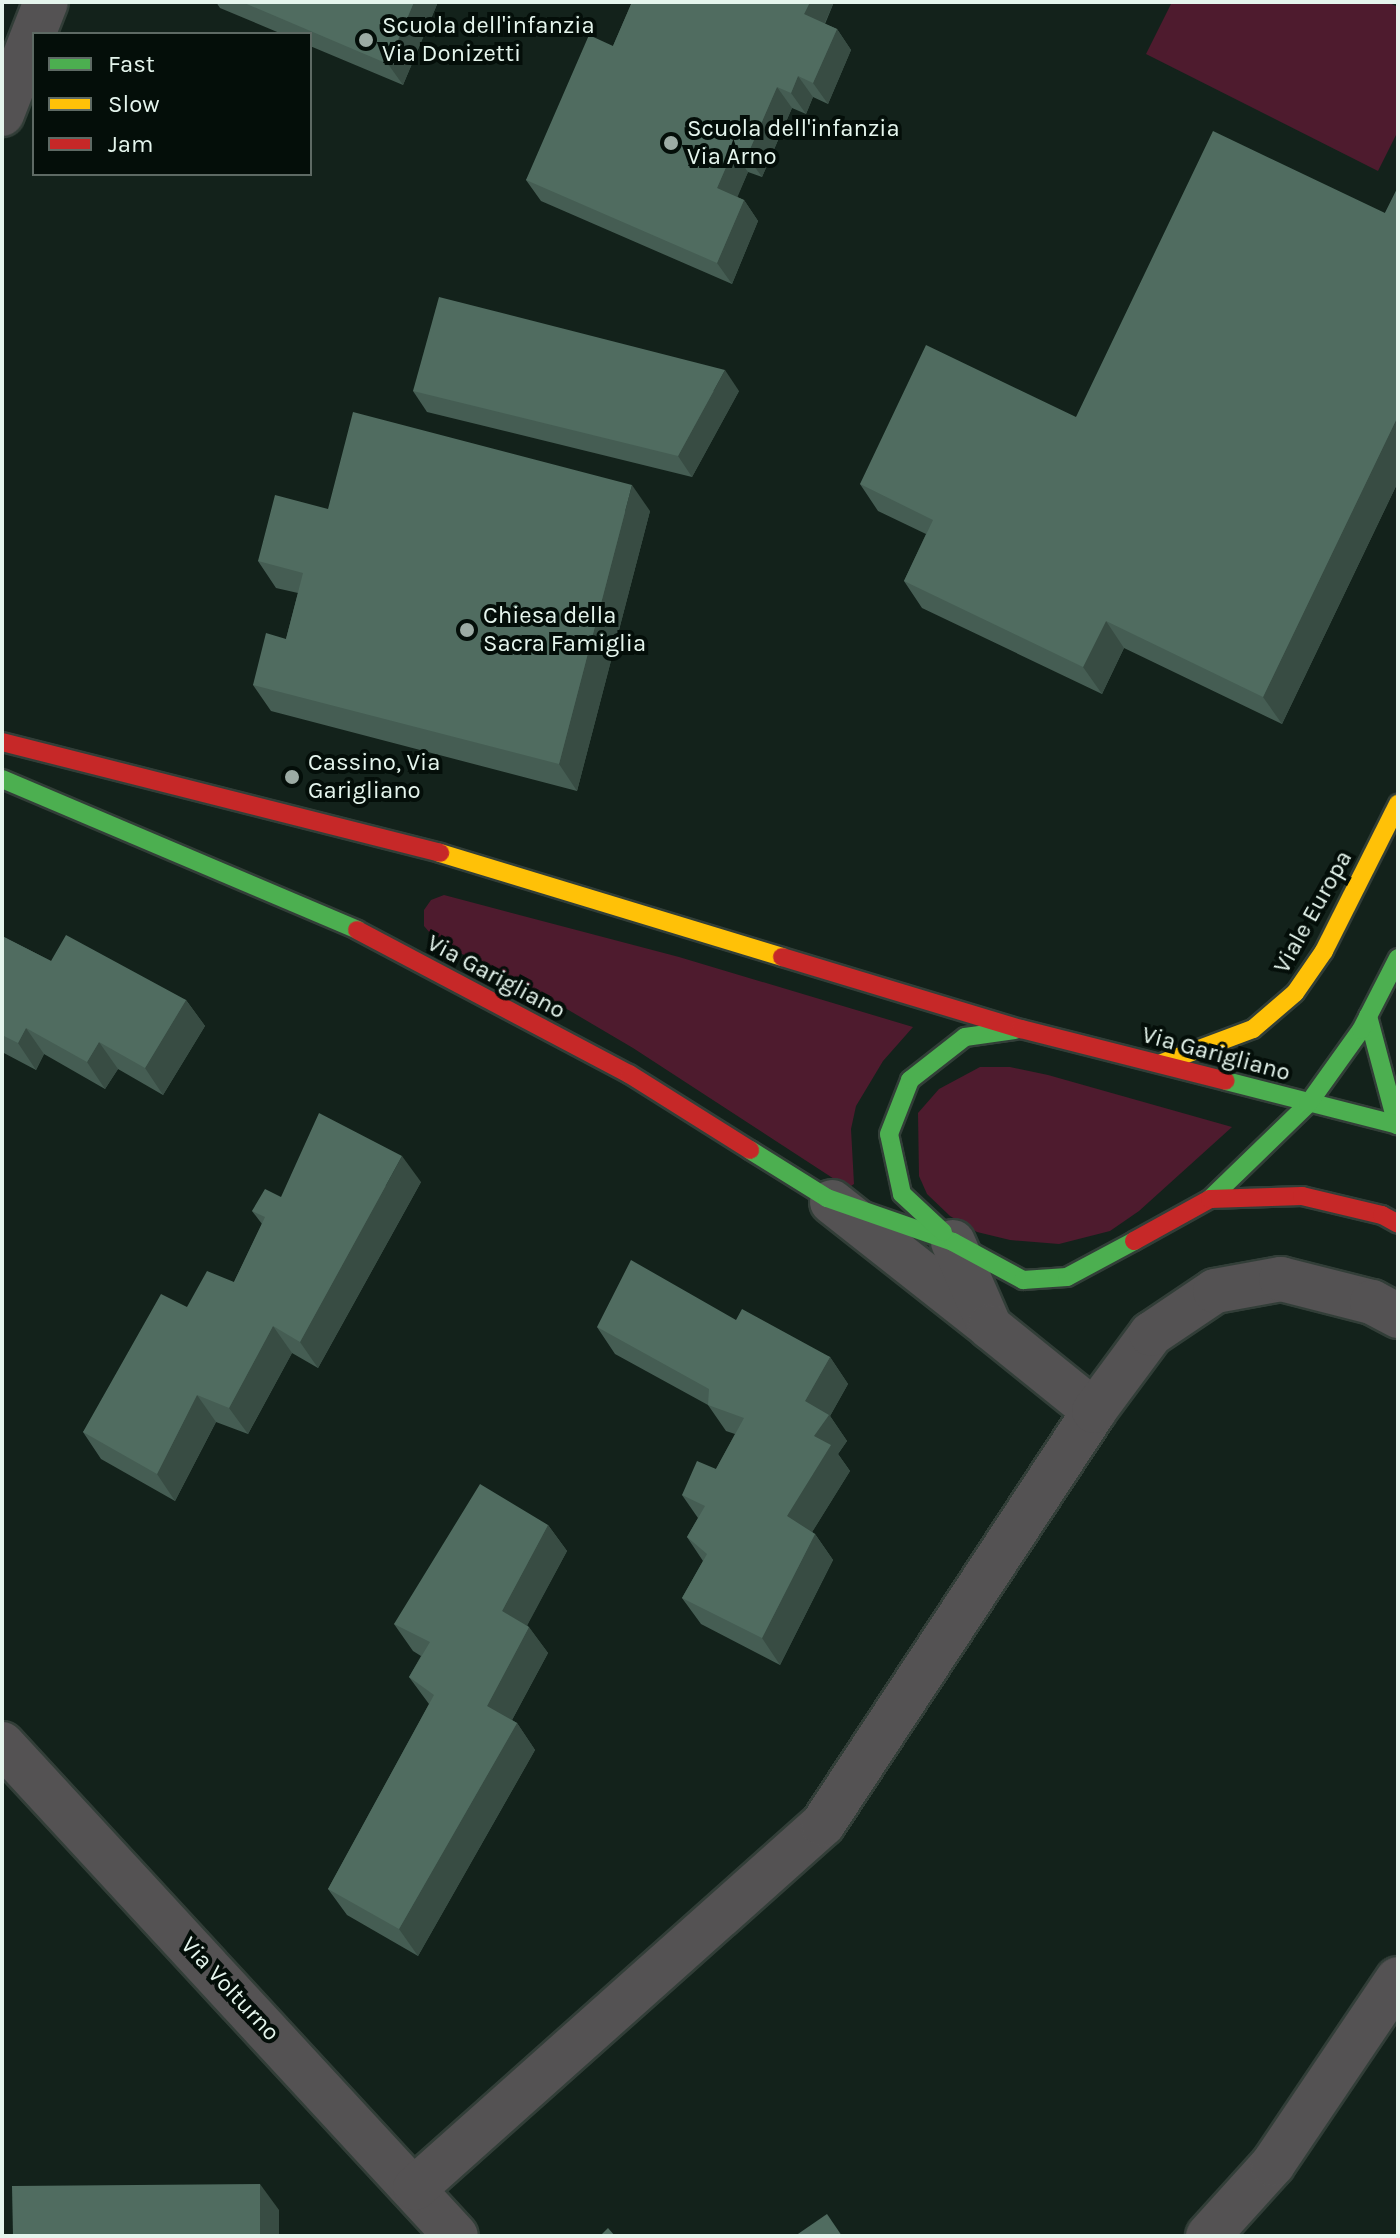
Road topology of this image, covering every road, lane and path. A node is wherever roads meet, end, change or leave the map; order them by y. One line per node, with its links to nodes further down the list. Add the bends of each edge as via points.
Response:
1 (46, 2): 2 (street)
2 (34, 32)
3 (32, 38): 4 (street)
4 (2, 114)
5 (2, 742): 10 (main road, Via Garigliano, via 423,848)
6 (2, 779): 14 (main road, Via Garigliano, via 328,915 629,1074)
7 (1398, 804): 11 (main road, Viale Europa, via 1324,951 1295,993 1253,1029)
8 (1398, 958): 9 (main road)
9 (1368, 1016): 12 (main road); 13 (main road)
10 (1021, 1029): 11 (main road, Via Garigliano); 17 (main road, Via Garigliano, via 965,1037 910,1080 889,1134 902,1194)
11 (1162, 1063): 12 (main road, Via Garigliano)
12 (1308, 1104): 13 (main road, Via Garigliano); 15 (main road)
13 (1398, 1125)
14 (827, 1198): 17 (main road, Via Garigliano); 19 (street)
15 (1210, 1199): 16 (main road, Via Garigliano, via 1302,1196 1382,1215); 17 (main road, Via Garigliano, via 1067,1277 1023,1280)
16 (1398, 1224)
17 (953, 1242): 19 (street)
18 (1398, 1316): 20 (street, via 1372,1302 1281,1279 1215,1291 1151,1334)
19 (990, 1327): 20 (street)
20 (1094, 1411): 23 (street, via 823,1824)
21 (2, 1744): 23 (street, Via Volturno)
22 (1398, 1979): 25 (street, via 1273,2164)
23 (415, 2188): 24 (street, Via Volturno)
24 (456, 2236)
25 (1208, 2236)

